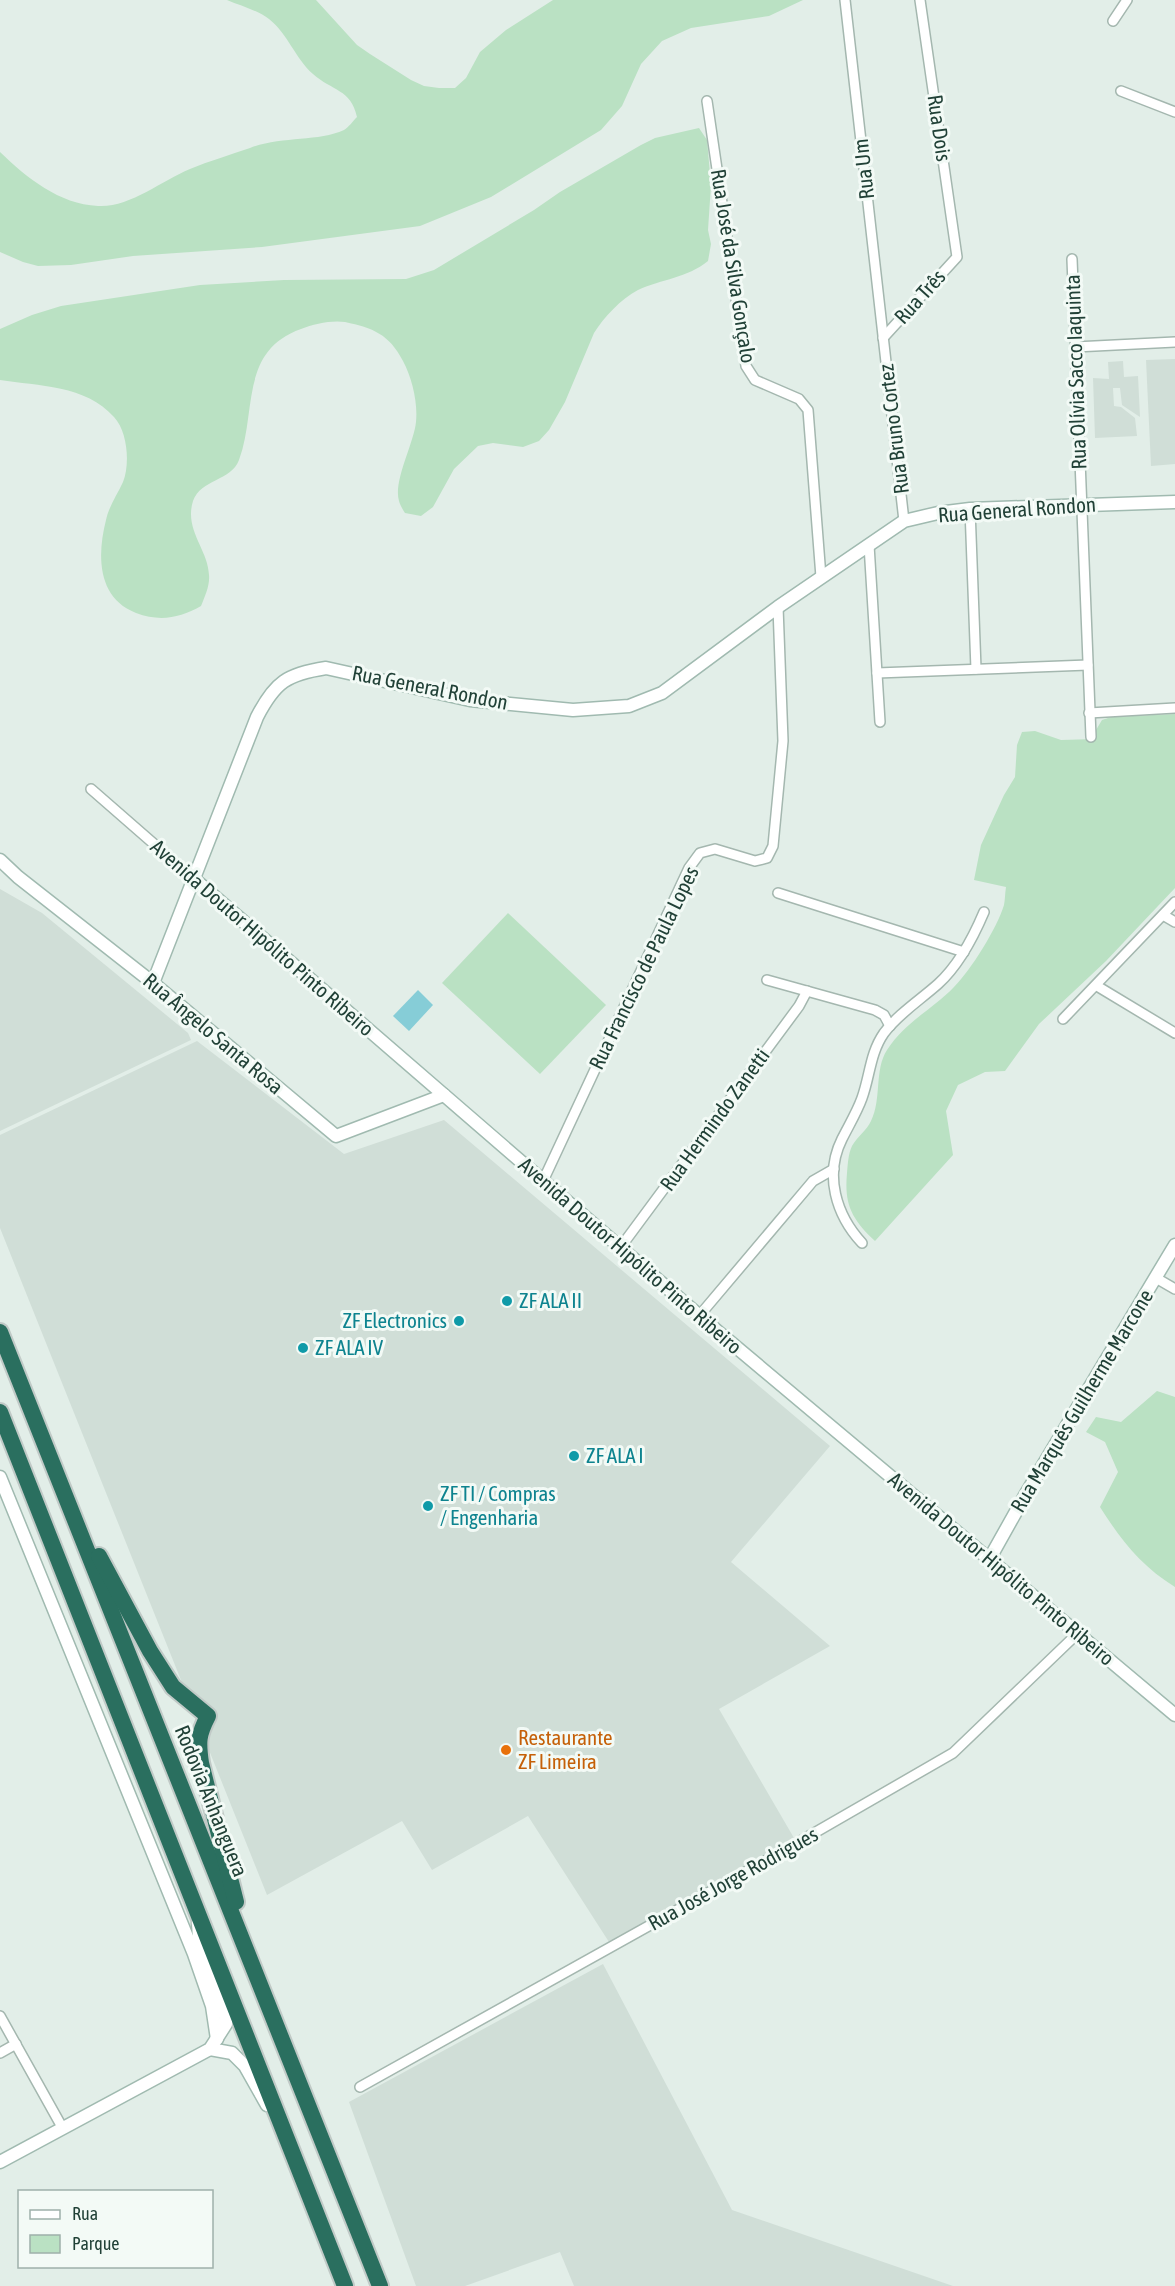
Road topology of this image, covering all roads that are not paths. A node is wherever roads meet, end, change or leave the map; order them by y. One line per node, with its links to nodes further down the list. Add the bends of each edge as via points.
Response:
1 (845, 0): 10 (street, Rua Um)
2 (920, 0): 8 (street, Rua Dois)
3 (1127, 0): 4 (street)
4 (1113, 21)
5 (1120, 91): 7 (street)
6 (707, 101): 18 (street, Rua José da Silva Gonçalo, via 746,366 755,380 799,399 808,410)
7 (1174, 110)
8 (957, 257): 10 (street, Rua Três)
9 (1072, 259): 12 (street, Rua Olívia Sacco Iaquinta)
10 (884, 338): 16 (street, Rua Bruno Cortez)
11 (1175, 342): 12 (street)
12 (1075, 347): 14 (street, Rua Olívia Sacco Iaquinta)
13 (1175, 502): 14 (street, Rua General Rondon)
14 (1081, 505): 15 (street, Rua General Rondon); 20 (street, Rua Olívia Sacco Iaquinta)
15 (970, 509): 16 (street, Rua General Rondon); 21 (street)
16 (904, 521): 17 (street, Rua General Rondon)
17 (868, 545): 18 (street, Rua General Rondon); 22 (street)
18 (821, 577): 19 (street, Rua General Rondon)
19 (778, 607): 31 (street, Rua General Rondon, via 662,693 628,706 573,710 470,700 326,668 285,680 268,696 257,717); 47 (street, Rua Francisco de Paula Lopes, via 783,741 773,846 767,858 755,861 715,849 700,854 689,868)
20 (1088, 665): 21 (street); 24 (street, Rua Olívia Sacco Iaquinta)
21 (976, 669): 22 (street)
22 (877, 673): 25 (street)
23 (1175, 708): 24 (street)
24 (1089, 713): 26 (street, Rua Olívia Sacco Iaquinta)
25 (880, 722)
26 (1091, 737)
27 (91, 789): 31 (street, Avenida Doutor Hipólito Pinto Ribeiro)
28 (0, 860): 30 (street, Rua Ângelo Santa Rosa)
29 (0, 870): 30 (street)
30 (18, 877): 39 (street, Rua Ângelo Santa Rosa)
31 (193, 878): 39 (street, Rua General Rondon); 45 (street, Avenida Doutor Hipólito Pinto Ribeiro)
32 (778, 893): 37 (street)
33 (1175, 902): 35 (street)
34 (984, 912): 37 (street)
35 (1163, 915): 36 (street); 40 (street)
36 (1175, 922)
37 (964, 952): 43 (street, via 940,982)
38 (767, 980): 41 (street)
39 (153, 983): 45 (street, Rua Ângelo Santa Rosa, via 336,1136)
40 (1097, 986): 42 (street); 44 (street)
41 (807, 991): 43 (street, via 875,1010 884,1015); 50 (street, Rua Hermindo Zanetti)
42 (1063, 1019)
43 (890, 1026): 46 (street, via 872,1055 862,1096 838,1148)
44 (1175, 1033)
45 (444, 1095): 47 (street, Avenida Doutor Hipólito Pinto Ribeiro)
46 (834, 1169): 48 (street, via 834,1190 840,1210); 53 (street, via 813,1181)
47 (543, 1181): 50 (street, Avenida Doutor Hipólito Pinto Ribeiro)
48 (862, 1243)
49 (1175, 1245): 51 (street, Rua Marquês Guilherme Marcone)
50 (621, 1248): 53 (street, Avenida Doutor Hipólito Pinto Ribeiro)
51 (1156, 1278): 52 (street); 58 (street, Rua Marquês Guilherme Marcone)
52 (1175, 1289)
53 (699, 1316): 58 (street, Avenida Doutor Hipólito Pinto Ribeiro)
54 (0, 1332): 57 (highway, Rodovia Anhanguera)
55 (0, 1412): 61 (highway)
56 (0, 1478): 65 (street, via 194,1954 212,2006)
57 (61, 1484): 62 (highway, Rodovia Anhanguera); 62 (highway, via 173,1687 208,1716 198,1741 201,1763)
58 (990, 1558): 59 (street, Avenida Doutor Hipólito Pinto Ribeiro)
59 (1078, 1633): 60 (street, Avenida Doutor Hipólito Pinto Ribeiro); 67 (street, Rua José Jorge Rodrigues, via 953,1753)
60 (1175, 1715)
61 (197, 1910): 65 (street, via 199,1938 226,2019); 69 (highway)
62 (248, 1955): 72 (highway, Rodovia Anhanguera)
63 (0, 2016): 64 (street)
64 (16, 2044): 66 (street); 68 (street)
65 (213, 2044): 68 (street); 69 (street, via 232,2053 245,2066)
66 (0, 2053)
67 (360, 2087)
68 (62, 2127): 70 (street)
69 (285, 2132): 71 (highway)
70 (0, 2163)
71 (345, 2286)
72 (380, 2286)

